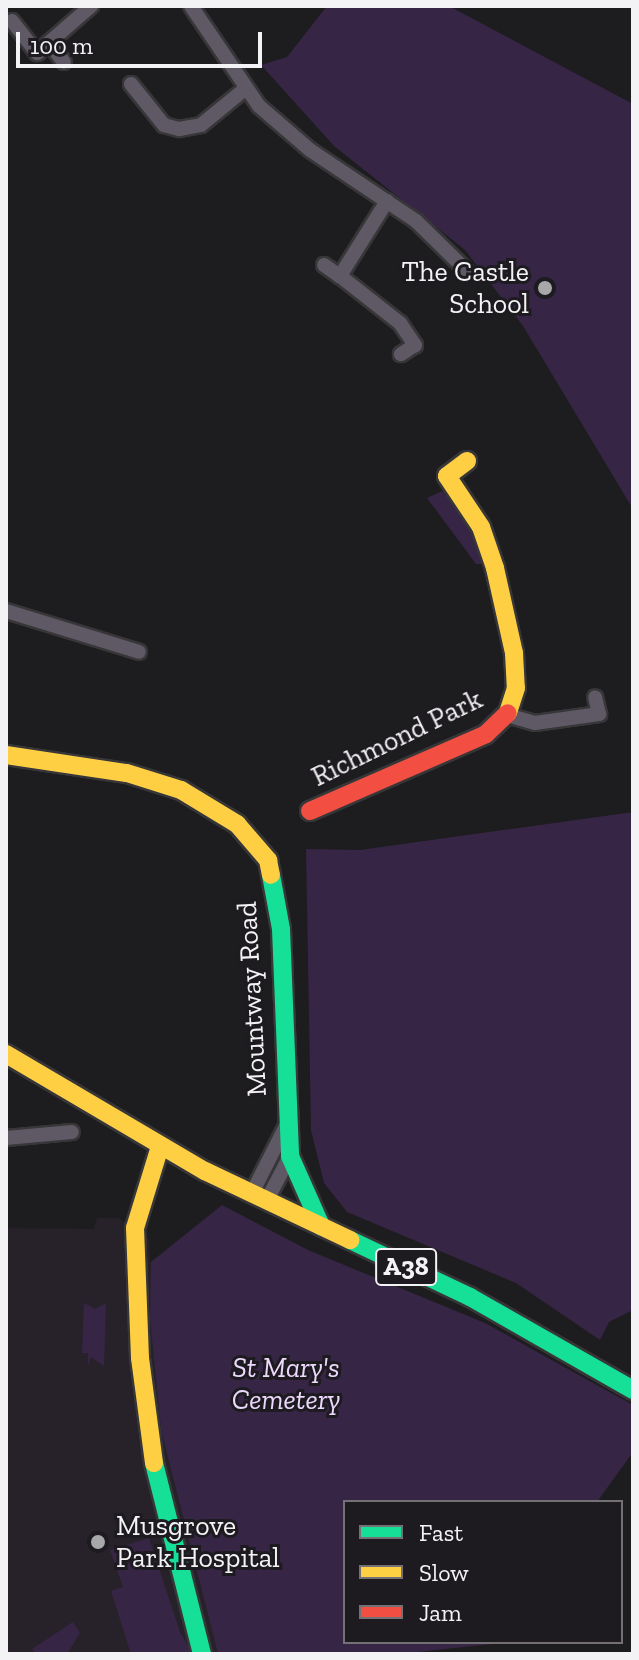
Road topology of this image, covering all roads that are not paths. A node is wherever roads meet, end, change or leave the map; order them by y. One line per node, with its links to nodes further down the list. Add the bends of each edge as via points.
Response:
1 (91, 6): 4 (street)
2 (191, 6): 7 (street)
3 (12, 21): 4 (street, via 37,53)
4 (49, 43): 5 (street)
5 (64, 62)
6 (131, 84): 7 (street, via 164,125 179,129 201,125)
7 (245, 89): 8 (street, via 310,150)
8 (387, 201): 10 (street); 11 (street)
9 (324, 265): 11 (street)
10 (466, 270)
11 (340, 276): 12 (street, via 421,340)
12 (401, 354)
13 (467, 461): 17 (street, Richmond Park, via 441,481 481,527 495,568 514,653 516,688)
14 (6, 611): 15 (street)
15 (139, 652)
16 (595, 697): 17 (street, Richmond Park, via 599,714 535,723)
17 (507, 715): 19 (street, Richmond Park, via 486,734)
18 (14, 756): 21 (street, Mountway Road, via 181,790 237,824 268,860 281,929)
19 (310, 811)
20 (6, 1054): 24 (street, A38)
21 (287, 1123): 25 (street, Mountway Road); 26 (street, Mountway Road)
22 (72, 1132): 23 (street)
23 (6, 1138)
24 (160, 1146): 26 (street, A38); 29 (street, via 146,1173 135,1228 140,1358 154,1462)
25 (290, 1156): 26 (street); 27 (street, Mountway Road)
26 (260, 1197): 27 (street, A38)
27 (321, 1226): 28 (street, A38, via 470,1297)
28 (633, 1390)
29 (202, 1654)

